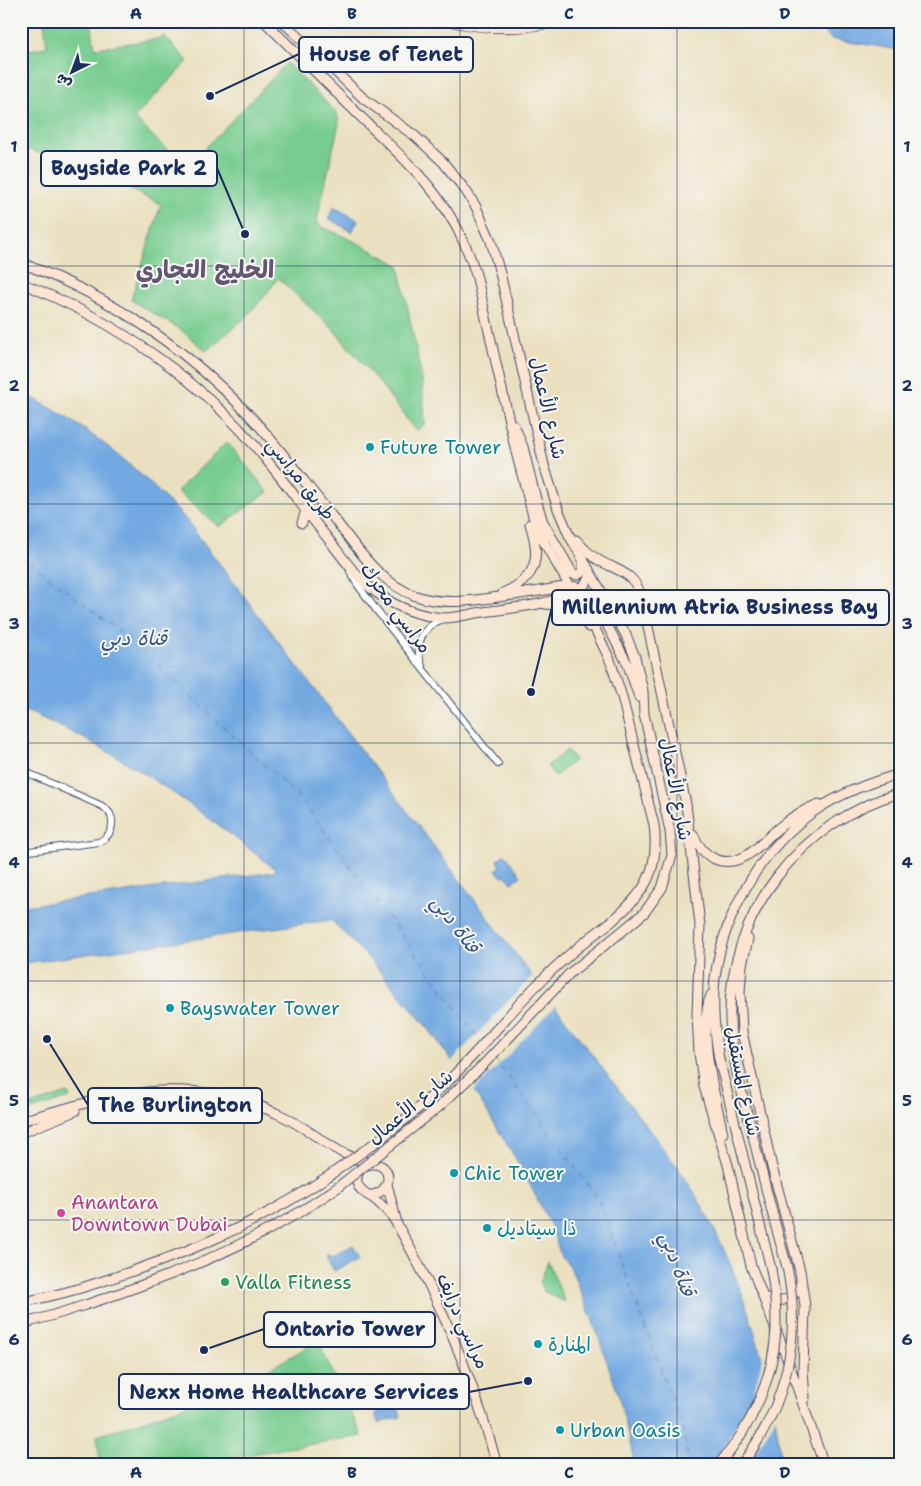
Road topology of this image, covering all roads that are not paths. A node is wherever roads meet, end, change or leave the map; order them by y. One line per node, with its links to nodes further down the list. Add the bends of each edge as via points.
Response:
1 (264, 21): 11 (street, شارع الأعمال, via 421,176 448,210 473,264)
2 (282, 21): 15 (street, شارع الأعمال, via 363,98 430,148 476,207 497,259 544,465)
3 (448, 21): 6 (street, via 508,29)
4 (520, 21): 5 (main road)
5 (556, 21)
6 (562, 21)
7 (21, 263): 20 (street, طريق مراسي, via 74,285 113,306 208,374 261,428 372,566 388,581 416,596 438,601)
8 (21, 283): 9 (street, طريق مراسي)
9 (64, 301): 10 (street); 13 (street, طريق مراسي, via 132,340 192,383 245,435)
10 (59, 310)
11 (506, 409): 12 (street, شارع الأعمال); 16 (street, via 523,447 543,522 571,572 576,575 583,571)
12 (516, 452): 19 (street, شارع الأعمال, via 536,526); 20 (street, via 536,557 532,569 520,584)
13 (306, 510): 14 (street); 17 (street, طريق مراسي)
14 (302, 522)
15 (563, 524): 16 (street, شارع الأعمال); 22 (street, via 592,556 630,576 641,593)
16 (581, 557): 18 (street, شارع الأعمال)
17 (345, 561): 23 (street, طريق مراسي, via 365,584 390,602 419,613); 26 (street, مراسي محرك, via 362,591)
18 (591, 574): 19 (street); 24 (street, شارع الأعمال)
19 (574, 589): 20 (street, طريق مراسي); 21 (street, طريق مراسي); 25 (street, شارع الأعمال); 27 (street, via 588,594 617,641)
20 (492, 598)
21 (535, 604): 23 (street, طريق مراسي); 25 (street, via 555,605 574,613)
22 (643, 606): 24 (street, via 632,596 622,599 618,606); 33 (street)
23 (446, 618): 26 (street, مراسي محرك, via 430,626 420,638 418,653)
24 (620, 625): 27 (street, شارع الأعمال, via 638,668)
25 (604, 646): 49 (street, شارع الأعمال, bridge, via 622,697 656,843 649,877 629,907 571,952 426,1102 387,1134 294,1199 180,1254 79,1289)
26 (424, 672): 28 (street, مراسي محرك)
27 (644, 714): 50 (street, شارع الأعمال, bridge, via 669,821 672,856 656,898 644,913 570,973 447,1099 338,1187 281,1222 188,1268 50,1317)
28 (498, 764)
29 (21, 770): 34 (street, via 102,806 111,816 112,825 107,837 99,842)
30 (900, 774): 32 (street, شارع المستقبل, via 865,784)
31 (900, 793): 35 (street, شارع المستقبل, via 850,813 816,835 774,879)
32 (831, 801): 33 (street, via 797,814 751,852 730,861 716,860 701,850); 36 (street, شارع المستقبل, via 815,810 789,833 766,858 747,887 726,934)
33 (688, 822): 42 (street, via 700,925 697,1004 700,1064 707,1099)
34 (21, 852)
35 (753, 914): 47 (street, via 741,979 742,1032 772,1167); 54 (street, شارع المستقبل, bridge, via 734,972 730,1005 731,1039 792,1294 793,1328 782,1388 773,1412)
36 (714, 991): 42 (street, via 706,1013 708,1054); 53 (street, شارع المستقبل, bridge, via 719,1059 771,1269 776,1323 769,1372 758,1403 734,1445)
37 (89, 1104): 38 (street); 39 (street); 40 (street, via 151,1091 215,1094 246,1101 276,1113)
38 (21, 1121)
39 (21, 1132)
40 (341, 1152): 41 (street); 43 (street, via 351,1164)
41 (373, 1164): 43 (street, via 362,1168); 44 (street, via 385,1171)
42 (728, 1165): 48 (street, via 748,1256)
43 (357, 1180): 45 (street, via 360,1189)
44 (387, 1184): 45 (street, via 380,1193); 46 (street, مراسي درايف)
45 (369, 1195): 46 (street, مراسي درايف)
46 (397, 1224): 52 (street, مراسي درايف, via 447,1320 476,1396)
47 (802, 1280): 48 (street, via 798,1290 782,1301 771,1300); 51 (street, via 805,1319 803,1382)
48 (762, 1294): 51 (street)
49 (21, 1302)
50 (21, 1324)
51 (808, 1416): 55 (street)
52 (497, 1465)
53 (718, 1465)
54 (741, 1465)
55 (824, 1465)

